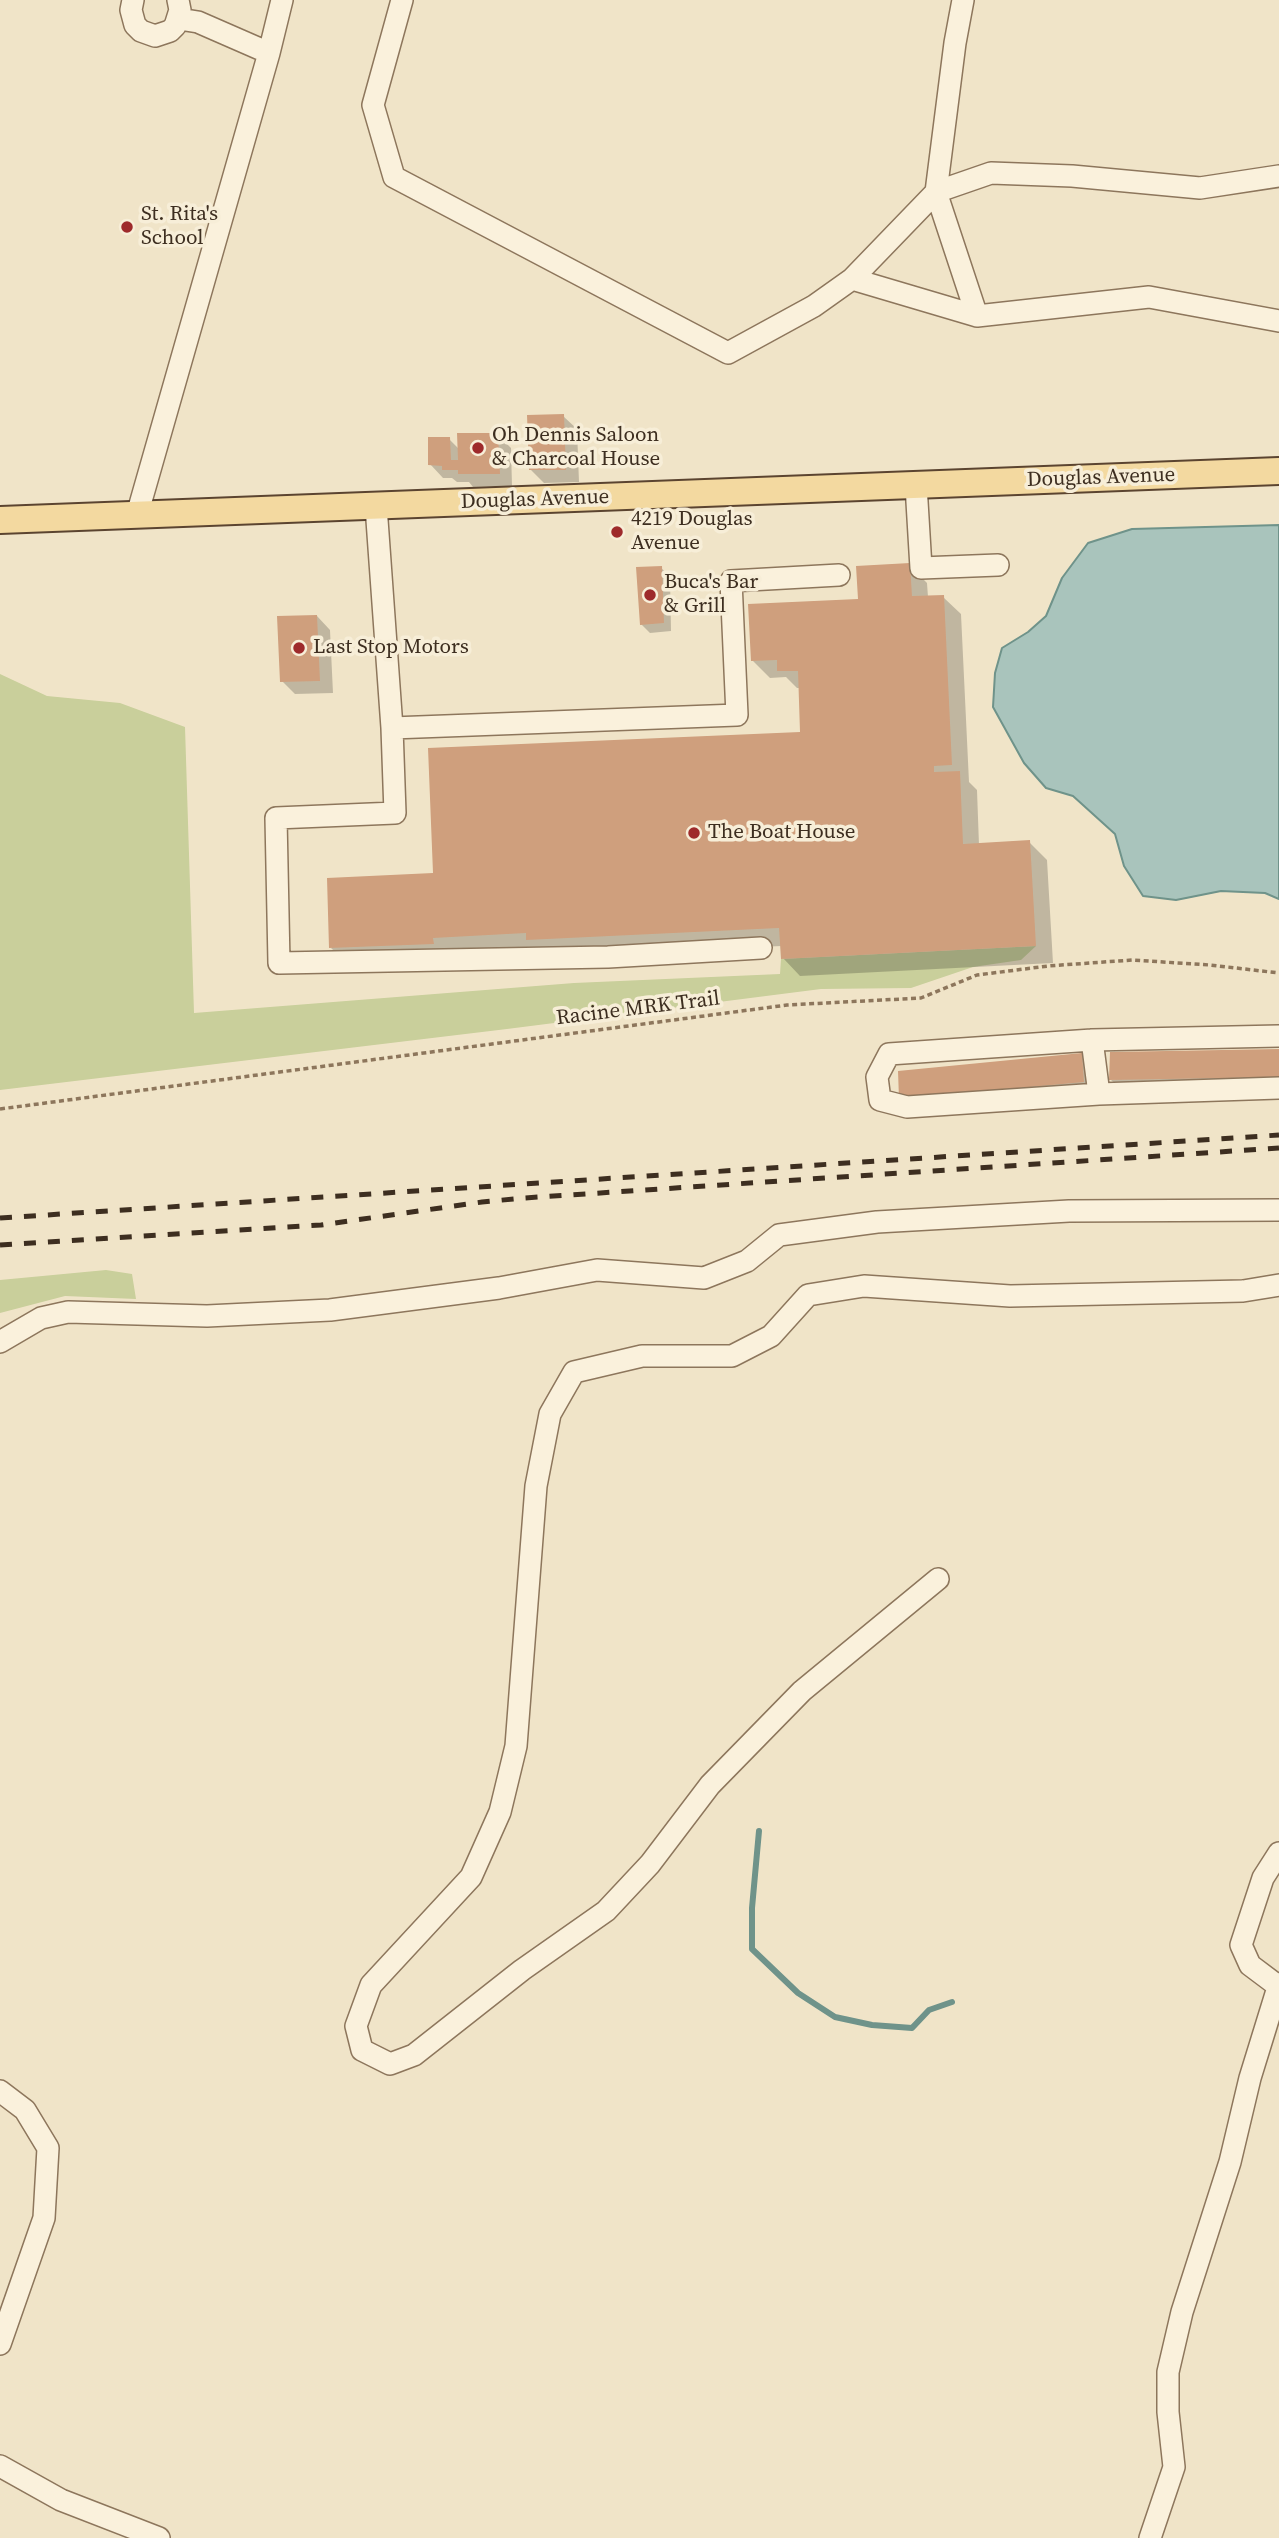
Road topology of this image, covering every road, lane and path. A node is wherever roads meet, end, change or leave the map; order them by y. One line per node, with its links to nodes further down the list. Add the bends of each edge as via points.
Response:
1 (282, 0): 6 (lane)
2 (402, 0): 9 (lane, via 373,105 394,177 728,353 814,306)
3 (963, 0): 8 (lane)
4 (128, 1): 5 (lane, via 132,18 147,34 163,34 175,26)
5 (178, 9): 6 (lane)
6 (270, 53): 15 (lane)
7 (1279, 176): 8 (lane, via 1200,188 991,173)
8 (936, 192): 9 (lane); 10 (lane)
9 (852, 279): 10 (lane)
10 (977, 316): 11 (lane, via 1149,297)
11 (1279, 321)
12 (1279, 471): 13 (main road, Douglas Avenue)
13 (916, 485): 14 (main road, Douglas Avenue); 17 (lane, via 921,568)
14 (376, 506): 15 (main road, Douglas Avenue); 19 (lane)
15 (137, 515): 16 (main road, Douglas Avenue)
16 (0, 520)
17 (998, 565)
18 (839, 575): 19 (lane, via 731,581 737,715)
19 (392, 728): 20 (lane, via 395,813 276,818 279,963 608,957)
20 (761, 948)
21 (1279, 973): 26 (path, Racine MRK Trail, via 1132,960 1048,966 977,975 920,998 787,1005)
22 (1279, 1036): 23 (lane)
23 (1092, 1040): 25 (lane); 25 (lane, via 890,1054 877,1077 880,1100 907,1107)
24 (1279, 1087): 25 (lane)
25 (1099, 1094)
26 (0, 1109)
27 (1279, 1210): 29 (lane, via 1069,1211 877,1222 779,1235 747,1261 704,1278 597,1270 330,1310 207,1316 68,1312 41,1318)
28 (1279, 1285): 30 (lane, via 1243,1291 1010,1296 864,1286 808,1295 771,1336 732,1356 642,1356 574,1372 550,1414 536,1486 516,1746 500,1812 471,1877 371,1985 356,2026 362,2050 390,2064 414,2055 606,1911 650,1864 710,1784 783,1710)
29 (0, 1342)
30 (938, 1579)
31 (1279, 1853): 32 (lane, via 1263,1878 1241,1945 1250,1965)
32 (1279, 1987): 37 (lane, via 1230,2162 1181,2312 1168,2372 1174,2467)
33 (0, 2091): 34 (lane, via 25,2110 48,2148 44,2218)
34 (0, 2344)
35 (0, 2466): 36 (lane, via 61,2500)
36 (159, 2538)
37 (1150, 2538)

